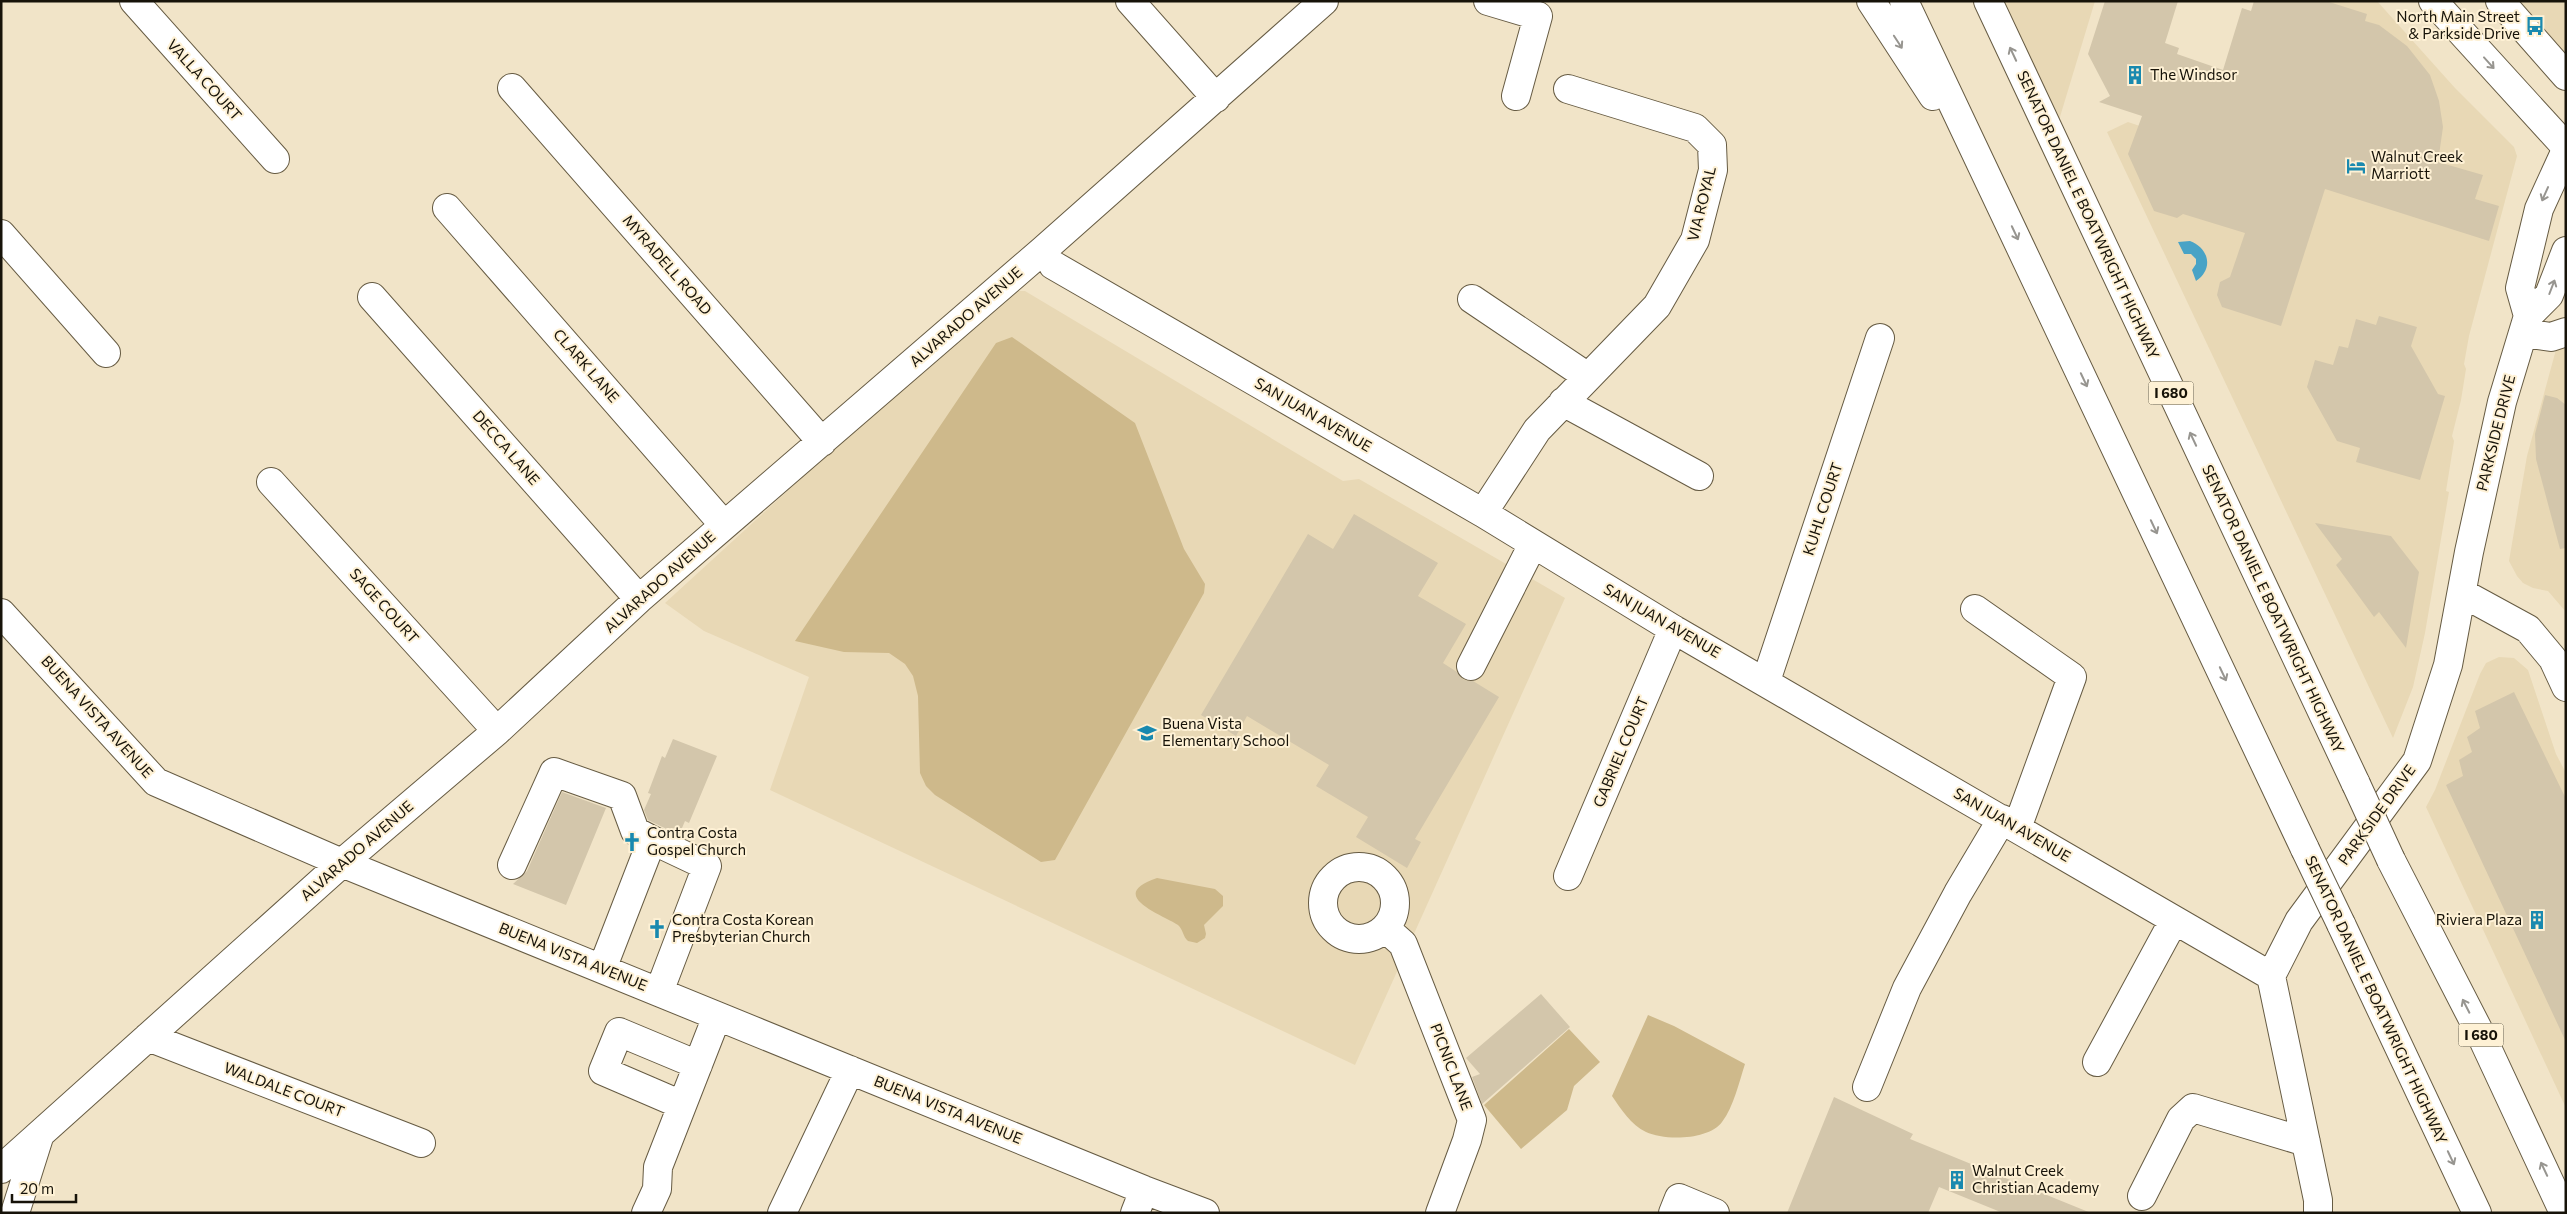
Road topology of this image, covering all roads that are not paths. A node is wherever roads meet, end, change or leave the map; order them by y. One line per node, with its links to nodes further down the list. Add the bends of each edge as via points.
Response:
1 (134, 1): 16 (main road, VALLA COURT)
2 (1130, 1): 14 (main road)
3 (1324, 1): 14 (main road, ALVARADO AVENUE)
4 (1488, 1): 13 (main road, via 1538,16)
5 (1872, 1): 17 (main road, one-way to 17)
6 (1904, 1): 17 (main road, SENATOR DANIEL E BOATWRIGHT HIGHWAY)
7 (1988, 1): 77 (main road, SENATOR DANIEL E BOATWRIGHT HIGHWAY / I 680, one-way to 7, bridge, via 2481,1035 2391,860)
8 (2433, 1): 15 (main road, one-way to 15)
9 (2500, 1): 10 (main road)
10 (2566, 76)
11 (512, 88): 30 (main road, MYRADELL ROAD)
12 (1568, 88): 28 (main road, VIA ROYAL, via 1696,128 1712,145 1713,170 1696,240 1657,306)
13 (1516, 96)
14 (1216, 98): 30 (main road, ALVARADO AVENUE)
15 (2566, 148): 24 (main road, one-way to 24, via 2539,209 2520,288)
16 (275, 159)
17 (1994, 189): 76 (main road, SENATOR DANIEL E BOATWRIGHT HIGHWAY, one-way to 76, bridge)
18 (447, 208): 34 (main road, CLARK LANE)
19 (1, 234): 27 (main road)
20 (2566, 250): 24 (main road, PARKSIDE DRIVE, one-way to 20, via 2549,295)
21 (1053, 265): 33 (main road, SAN JUAN AVENUE)
22 (372, 297): 37 (main road, DECCA LANE)
23 (1472, 299): 28 (main road)
24 (2525, 325): 25 (main road, via 2551,337); 36 (main road, PARKSIDE DRIVE, via 2502,402)
25 (2566, 332)
26 (1880, 338): 42 (main road, KUHL COURT)
27 (106, 353)
28 (1588, 378): 29 (main road, VIA ROYAL)
29 (1564, 402): 31 (main road); 33 (main road, VIA ROYAL, via 1536,430)
30 (822, 442): 34 (main road, ALVARADO AVENUE)
31 (1699, 476)
32 (271, 482): 44 (main road, SAGE COURT)
33 (1483, 513): 35 (main road, SAN JUAN AVENUE)
34 (724, 525): 37 (main road, ALVARADO AVENUE)
35 (1534, 544): 40 (main road, SAN JUAN AVENUE); 41 (main road)
36 (2462, 593): 43 (main road, via 2528,629 2553,659); 53 (main road, PARKSIDE DRIVE, via 2448,666 2417,761 2299,921)
37 (639, 599): 44 (main road, ALVARADO AVENUE)
38 (1975, 609): 45 (main road, via 2072,677)
39 (1, 613): 47 (main road, BUENA VISTA AVENUE, via 156,782)
40 (1673, 628): 42 (main road, SAN JUAN AVENUE); 49 (main road, GABRIEL COURT)
41 (1471, 666)
42 (1766, 681): 45 (main road, SAN JUAN AVENUE)
43 (2566, 687)
44 (497, 731): 47 (main road, ALVARADO AVENUE)
45 (2010, 823): 50 (main road, SAN JUAN AVENUE); 60 (main road, via 1958,893 1908,988)
46 (652, 840): 48 (main road, via 634,831 622,796 554,772); 52 (main road); 54 (main road, via 707,866)
47 (342, 863): 52 (main road, BUENA VISTA AVENUE); 56 (main road, ALVARADO AVENUE)
48 (512, 865)
49 (1568, 876)
50 (2174, 920): 53 (main road, SAN JUAN AVENUE); 57 (main road)
51 (1385, 928): 72 (main road, PICNIC LANE, via 1403,944 1472,1120 1468,1140)
52 (602, 969): 54 (main road, BUENA VISTA AVENUE)
53 (2271, 976): 63 (main road)
54 (659, 992): 55 (main road, BUENA VISTA AVENUE)
55 (717, 1016): 58 (main road); 59 (main road, BUENA VISTA AVENUE)
56 (148, 1037): 62 (main road, ALVARADO AVENUE); 64 (main road, WALDALE COURT)
57 (2097, 1062)
58 (698, 1065): 61 (main road); 61 (main road, via 619,1032 603,1071)
59 (850, 1070): 67 (main road, BUENA VISTA AVENUE); 70 (main road)
60 (1867, 1087)
61 (682, 1105): 69 (main road, via 658,1167 657,1189)
62 (39, 1137): 65 (main road, ALVARADO AVENUE); 68 (main road)
63 (2306, 1142): 66 (main road, via 2193,1108 2181,1119); 75 (main road)
64 (421, 1143)
65 (1, 1169)
66 (2142, 1196)
67 (1140, 1202): 71 (main road, BUENA VISTA AVENUE)
68 (15, 1213)
69 (646, 1213)
70 (782, 1213)
71 (1205, 1213)
72 (1440, 1213)
73 (1674, 1213): 74 (main road, via 1680,1198)
74 (1715, 1213)
75 (2318, 1213)
76 (2476, 1213)
77 (2564, 1213)

